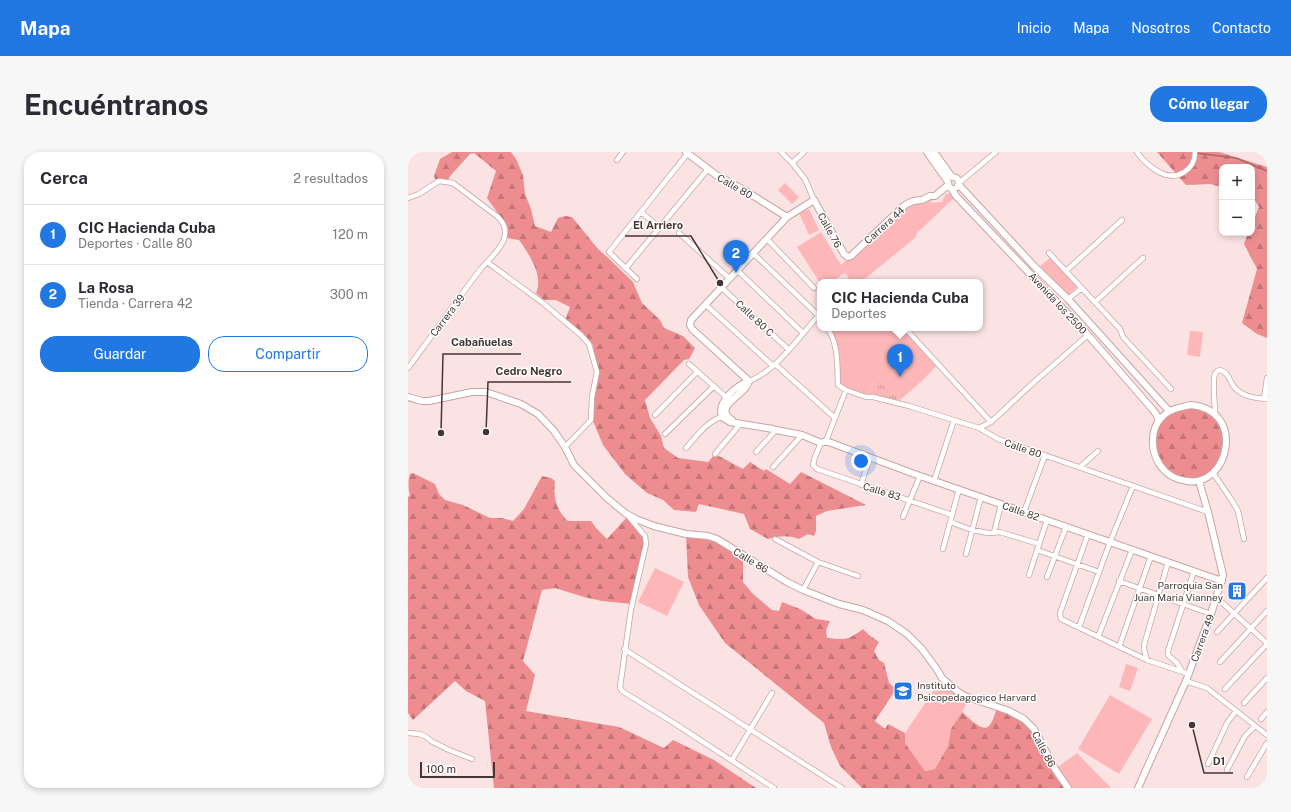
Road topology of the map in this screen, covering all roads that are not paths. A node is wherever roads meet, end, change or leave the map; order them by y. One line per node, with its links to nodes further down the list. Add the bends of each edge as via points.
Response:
1 (623, 152): 10 (street)
2 (780, 152): 11 (street, Calle 76)
3 (804, 152): 11 (street)
4 (927, 152): 14 (main road, Avenida los 2500)
5 (934, 152): 14 (main road, Avenida los 2500)
6 (996, 152): 13 (street)
7 (1137, 152): 9 (street, via 1144,161 1170,176 1183,174 1189,169)
8 (687, 153): 12 (main road, Calle 80); 17 (street)
9 (1195, 154)
10 (617, 160)
11 (792, 163): 16 (street, Calle 76, via 805,179)
12 (708, 169): 18 (main road, Calle 80); 20 (street)
13 (959, 184): 14 (main road, via 956,188); 14 (main road, Avenida los 2500, via 957,178); 36 (main road, Avenida los 2500)
14 (949, 185): 25 (main road, Carrera 44, via 935,196 905,205); 44 (main road, Avenida los 2500, via 956,196)
15 (408, 198): 27 (street, Carrera 39, via 439,181 448,181 498,217 504,223 504,240)
16 (815, 200): 18 (main road); 25 (main road, Calle 76)
17 (640, 212): 20 (street); 28 (street, via 609,252)
18 (787, 217): 22 (main road)
19 (1122, 220): 30 (street)
20 (659, 227): 28 (street)
21 (679, 233): 31 (street)
22 (767, 239): 23 (main road); 34 (street)
23 (753, 253): 29 (main road); 39 (street)
24 (1049, 253): 30 (street)
25 (848, 257)
26 (1143, 258): 37 (street)
27 (487, 262): 48 (street, Carrera 39); 72 (street, via 544,303 589,344 597,372 591,420)
28 (626, 268): 32 (street)
29 (737, 270): 31 (main road); 43 (street)
30 (1066, 271): 35 (street)
31 (729, 278): 33 (main road)
32 (637, 279)
33 (721, 287): 38 (main road); 45 (street, Calle 80 C)
34 (814, 288)
35 (1082, 288): 36 (street); 37 (street)
36 (1068, 300): 58 (main road, Avenida los 2500)
37 (1095, 302): 53 (street)
38 (705, 304): 47 (street); 51 (main road, via 691,320 692,329)
39 (817, 315)
40 (817, 319): 43 (street)
41 (829, 331): 54 (street, Calle 80, via 835,347 838,385)
42 (908, 331): 65 (street)
43 (803, 333): 45 (street)
44 (1088, 335): 64 (main road, Avenida los 2500, via 1153,410); 65 (street)
45 (788, 350): 47 (street)
46 (689, 364): 49 (street)
47 (774, 365): 51 (street, via 756,379); 62 (street)
48 (408, 368)
49 (697, 372): 52 (street); 60 (street)
50 (1267, 378): 57 (street)
51 (749, 381): 56 (main road); 66 (main road, via 726,409 728,418)
52 (714, 386): 56 (street); 69 (street)
53 (1171, 389)
54 (846, 390): 62 (street); 63 (street, Calle 80)
55 (408, 397): 72 (main road, Calle 86, via 422,402 472,392 493,394 521,404 538,414)
56 (726, 398): 61 (main road, via 722,404)
57 (1266, 399): 59 (street, via 1252,398 1239,392 1229,376 1220,370 1215,374 1214,381)
58 (1169, 411): 59 (main road, via 1190,405); 64 (main road)
59 (1215, 413): 81 (main road, via 1225,430 1226,448 1219,466)
60 (655, 415)
61 (722, 417): 66 (main road, Calle 82, via 730,422); 73 (street, via 716,418)
62 (835, 418): 71 (street)
63 (954, 420): 67 (street, Calle 80); 83 (street)
64 (1159, 421): 84 (main road, via 1153,439 1153,451 1157,461 1175,478)
65 (991, 422): 67 (street)
66 (740, 423): 68 (main road, Calle 82); 76 (street)
67 (979, 428): 77 (street, Calle 80, via 998,439)
68 (776, 430): 70 (main road, Calle 82); 75 (street)
69 (665, 434)
70 (802, 435): 71 (main road, Calle 82); 79 (street)
71 (824, 442): 78 (main road, Calle 82); 85 (street, Calle 83, via 815,456 813,465 817,469)
72 (565, 446): 93 (main road, Calle 86, via 574,465)
73 (686, 448)
74 (1098, 451): 80 (street)
75 (756, 452)
76 (715, 454)
77 (1045, 455): 80 (street, Calle 80); 91 (street)
78 (870, 457): 82 (main road, Calle 82); 85 (street)
79 (773, 467)
80 (1080, 467): 86 (street, Calle 80)
81 (1213, 473): 84 (main road); 103 (street, via 1238,512)
82 (920, 476): 83 (main road, Calle 82); 89 (street)
83 (934, 481): 87 (main road, Calle 82)
84 (1199, 481): 92 (main road, Carrera 49)
85 (861, 485): 89 (street, Calle 83)
86 (1133, 486): 92 (street, Calle 80); 104 (street)
87 (959, 489): 88 (main road, Calle 82); 94 (street)
88 (981, 497): 90 (main road, Calle 82); 99 (street)
89 (910, 500): 94 (street, Calle 83); 95 (street)
90 (1001, 504): 91 (main road, Calle 82); 100 (street)
91 (1024, 512): 96 (main road, Calle 82)
92 (1208, 512): 122 (main road, Carrera 49, via 1223,574)
93 (625, 513): 124 (main road, Calle 86, via 654,526 717,539); 137 (street, via 645,536 646,544)
94 (952, 515): 97 (street)
95 (903, 517)
96 (1047, 520): 98 (main road, Calle 82); 105 (street)
97 (950, 522): 99 (street); 106 (street)
98 (1066, 527): 101 (main road, Calle 82); 110 (street)
99 (972, 530): 100 (street); 109 (street)
100 (994, 533): 105 (street, via 1000,532)
101 (1088, 534): 104 (main road, Calle 82); 114 (street)
102 (775, 539): 112 (street)
103 (1244, 539)
104 (1110, 542): 108 (main road, Calle 82); 116 (street)
105 (1040, 544): 107 (street)
106 (943, 549)
107 (1038, 550): 110 (street); 117 (street)
108 (1132, 550): 111 (main road, Calle 82); 121 (street)
109 (966, 554)
110 (1055, 556): 114 (street); 119 (street)
111 (1151, 556): 113 (main road, Calle 82); 123 (street)
112 (818, 562): 118 (street); 124 (street)
113 (1168, 562): 115 (main road, Calle 82); 125 (street)
114 (1077, 564): 116 (street); 131 (street, via 1060,617)
115 (1194, 571): 122 (main road, Calle 82); 127 (street)
116 (1099, 572): 131 (street)
117 (1029, 575)
118 (858, 576)
119 (1047, 578)
120 (1267, 578): 129 (street)
121 (1119, 581): 123 (street); 134 (street)
122 (1222, 581): 126 (main road, Carrera 49)
123 (1139, 588): 125 (street); 136 (street)
124 (803, 590): 162 (main road, Calle 86, via 888,621 907,634 922,649 942,678 958,692 1024,719 1034,728)
125 (1159, 594): 127 (street); 138 (street, via 1144,645)
126 (1217, 598): 129 (street); 130 (main road, Carrera 49)
127 (1184, 603): 130 (street); 140 (street, via 1168,651 1168,655)
128 (1267, 611): 132 (street)
129 (1233, 613): 132 (street); 133 (street)
130 (1211, 614): 141 (main road, Carrera 49)
131 (1079, 627): 134 (street)
132 (1251, 628): 135 (street); 139 (street)
133 (1217, 632)
134 (1098, 637): 136 (street)
135 (1267, 644): 144 (street)
136 (1119, 647): 138 (street)
137 (624, 649): 151 (street); 156 (street, via 620,687 622,692)
138 (1147, 660): 140 (street)
139 (1220, 662)
140 (1182, 671): 141 (street)
141 (1189, 674): 143 (main road, Carrera 49)
142 (1267, 678): 146 (street)
143 (1186, 681): 147 (street, via 1207,688); 163 (main road, Carrera 49)
144 (1226, 689)
145 (772, 693): 151 (street)
146 (1244, 704)
147 (1236, 711): 150 (street); 157 (street, via 1227,723)
148 (1267, 712): 149 (street)
149 (1260, 719)
150 (1255, 726): 153 (street); 158 (street, via 1245,736)
151 (751, 729): 156 (street); 161 (street)
152 (408, 733): 155 (street, via 425,736 449,750)
153 (1267, 735)
154 (1267, 743): 159 (street)
155 (472, 759)
156 (732, 760): 160 (street)
157 (1208, 764)
158 (1227, 770)
159 (1247, 777)
160 (774, 788)
161 (842, 788)
162 (1068, 788)
163 (1138, 788)

